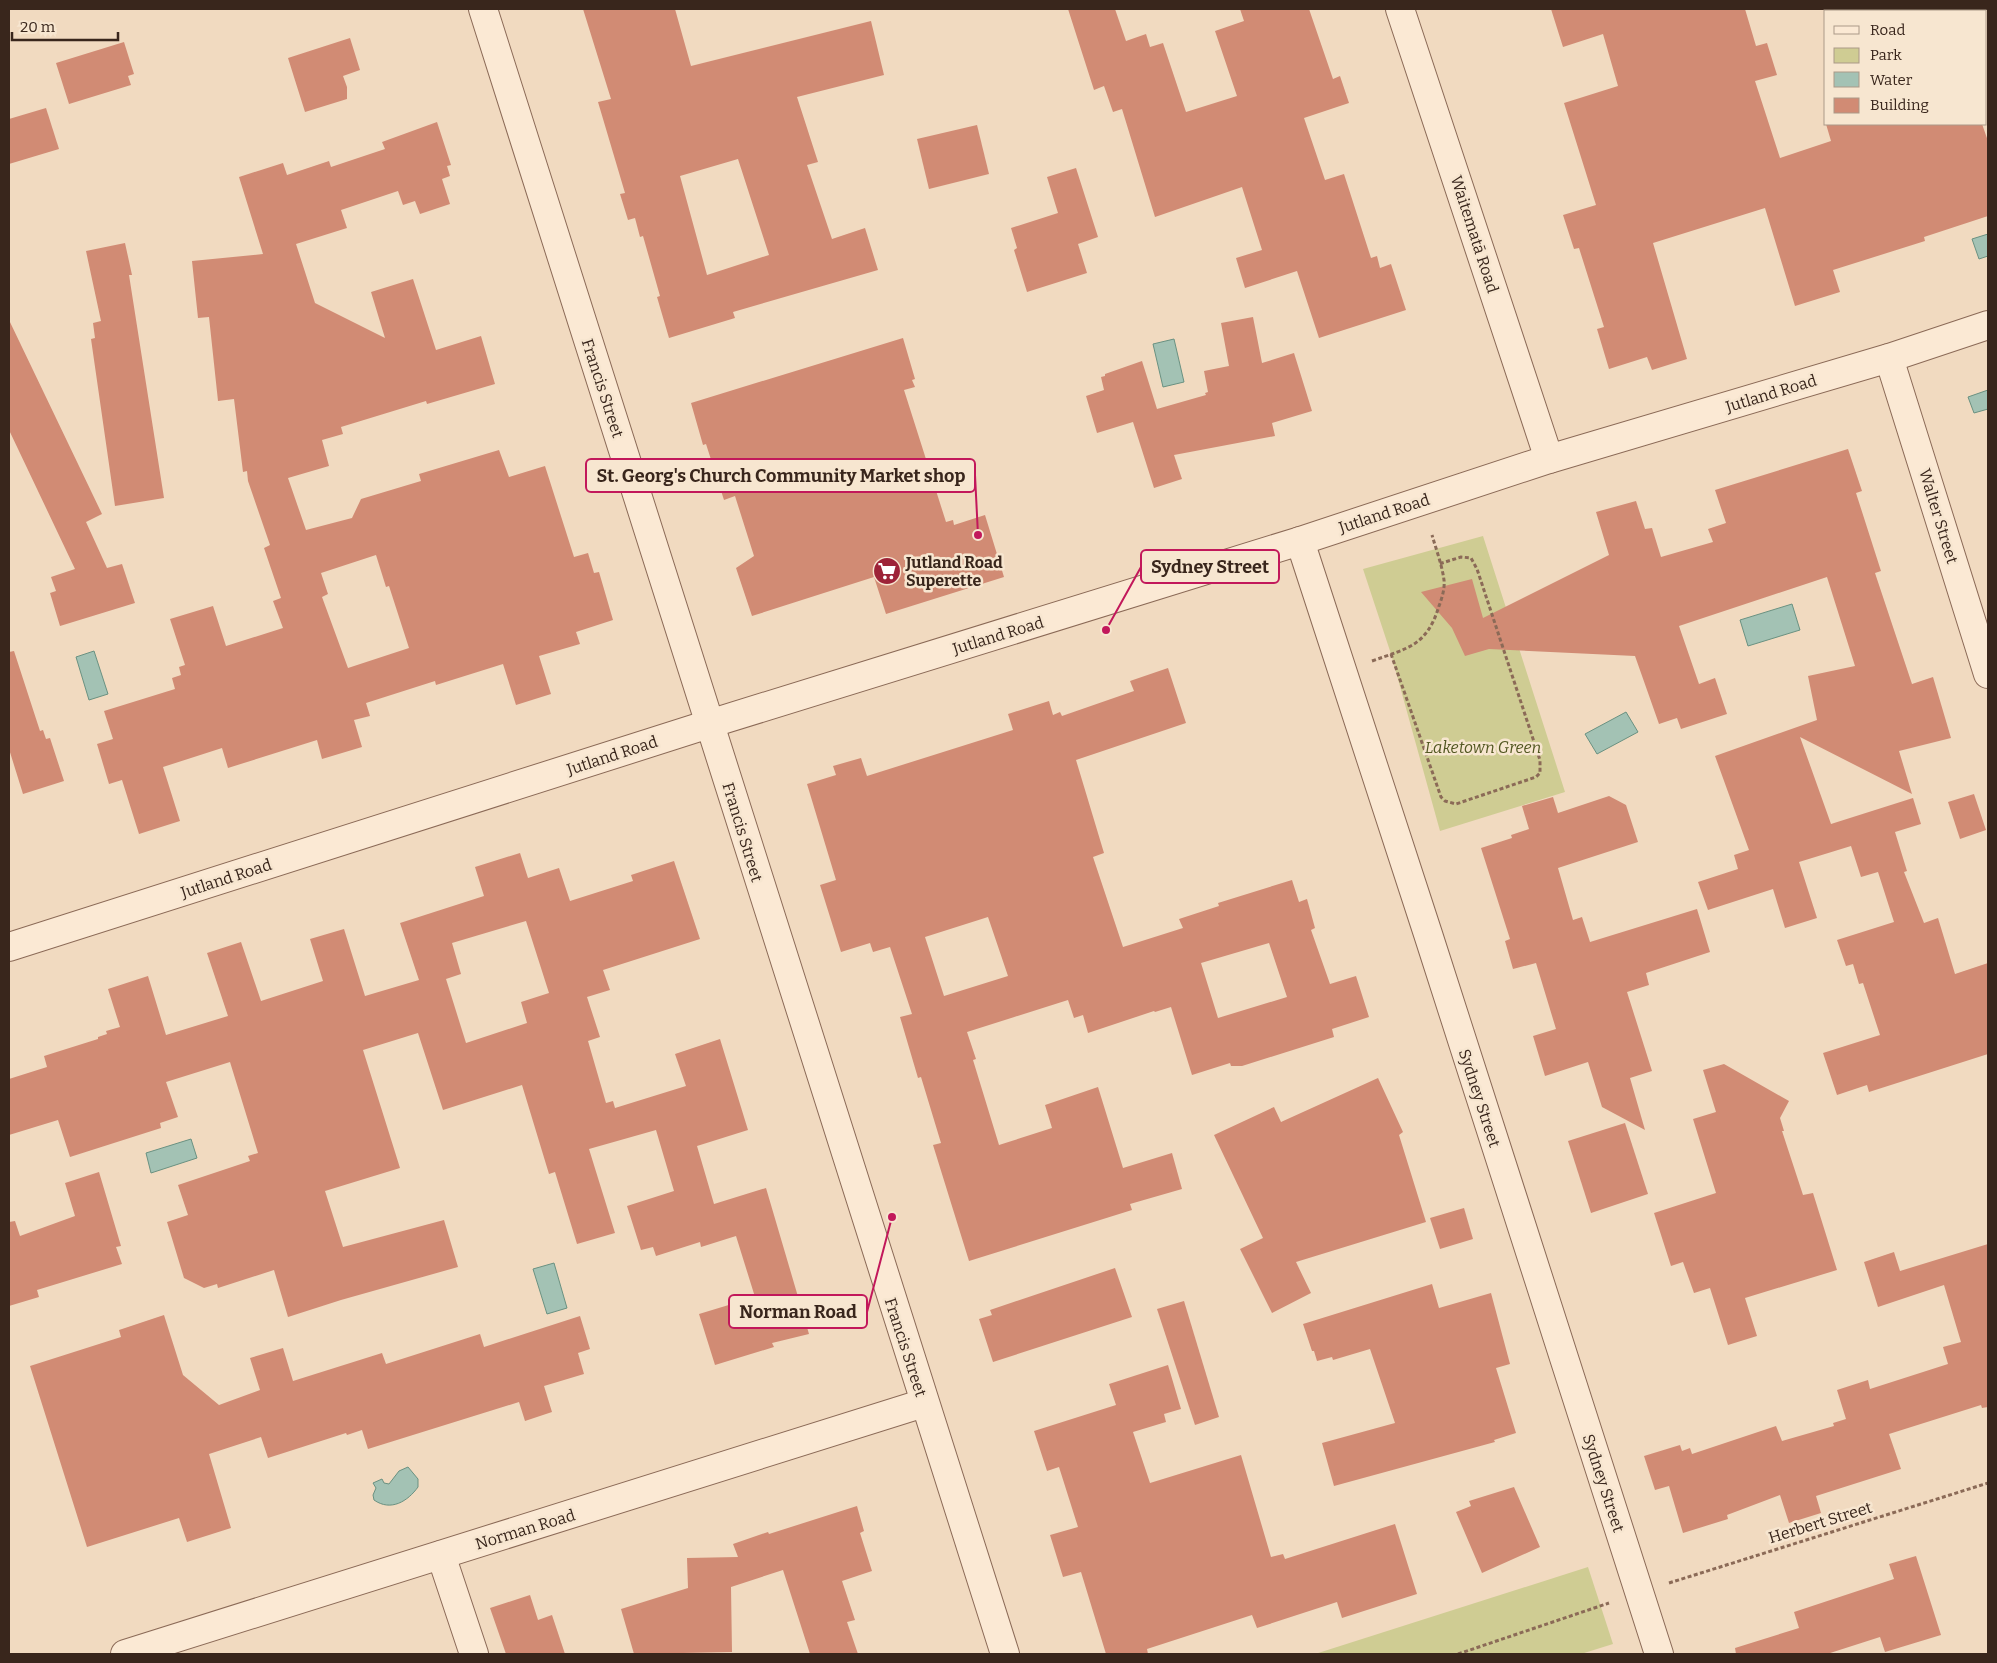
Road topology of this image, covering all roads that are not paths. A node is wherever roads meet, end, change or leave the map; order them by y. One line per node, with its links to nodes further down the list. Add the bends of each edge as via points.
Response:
1 (483, 9): 8 (street, Francis Street)
2 (1400, 9): 5 (street, Waitematā Road)
3 (1988, 325): 4 (street, Jutland Road)
4 (1889, 358): 5 (street, Jutland Road); 7 (street, Walter Street)
5 (1549, 459): 6 (street, Jutland Road)
6 (1300, 542): 8 (street, Jutland Road); 15 (street, Sydney Street)
7 (1988, 674)
8 (709, 724): 9 (street, Jutland Road); 10 (street, Francis Street)
9 (9, 947)
10 (924, 1403): 11 (street, Norman Road); 14 (street, Francis Street)
11 (441, 1555): 12 (street, Norman Road); 13 (street)
12 (125, 1654)
13 (474, 1654)
14 (1005, 1654)
15 (1659, 1654)

